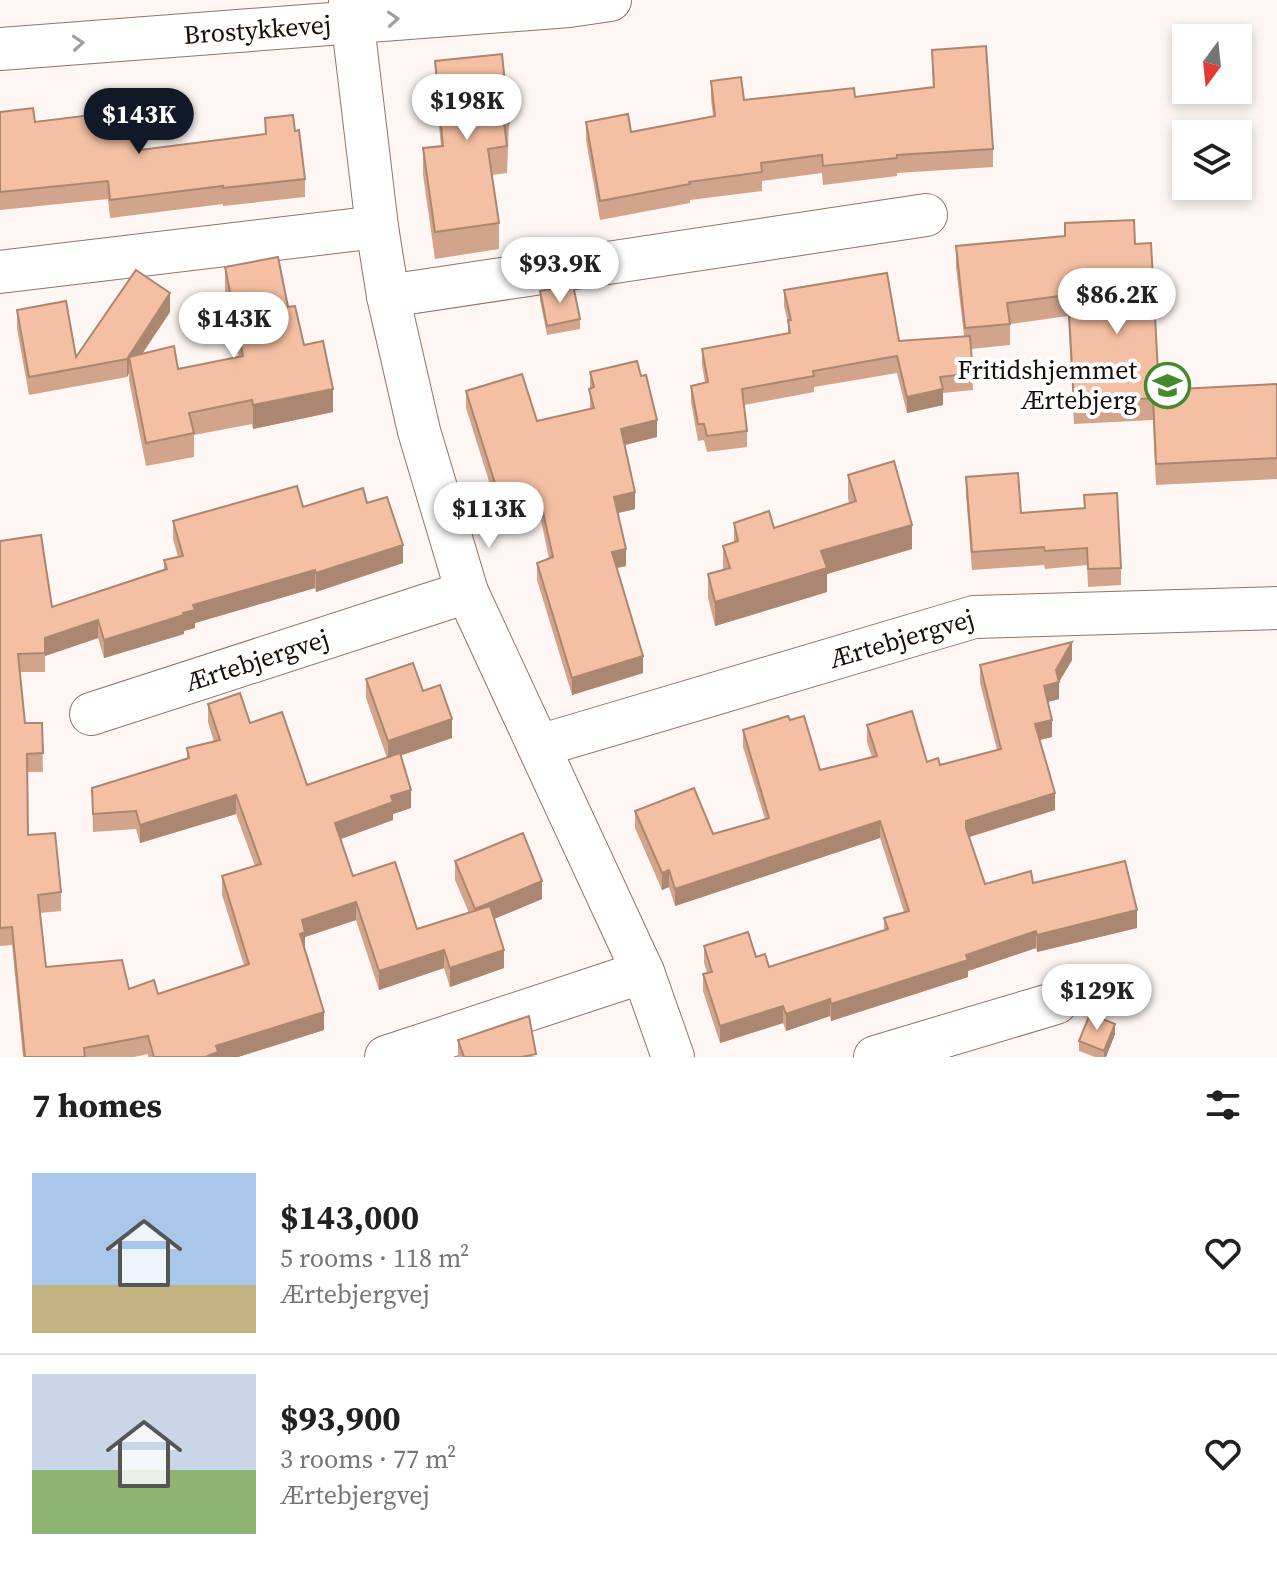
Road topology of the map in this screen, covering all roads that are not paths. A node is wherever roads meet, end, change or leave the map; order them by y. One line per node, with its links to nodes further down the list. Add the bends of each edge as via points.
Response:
1 (610, 0): 2 (street, Brostykkevej, one-way to 1, via 569,6)
2 (351, 11): 3 (street, Brostykkevej, one-way to 2); 5 (street)
3 (0, 49)
4 (926, 215): 7 (street)
5 (377, 227): 6 (street); 7 (street)
6 (0, 272)
7 (388, 296): 8 (street, via 419,431)
8 (467, 592): 10 (street, Ærtebjergvej); 11 (street)
9 (1277, 608): 11 (street, Ærtebjergvej, via 974,617)
10 (91, 714)
11 (539, 746): 12 (street)
12 (643, 972): 14 (street); 15 (street)
13 (1056, 1003): 16 (street)
14 (386, 1057)
15 (673, 1057)
16 (875, 1057)

